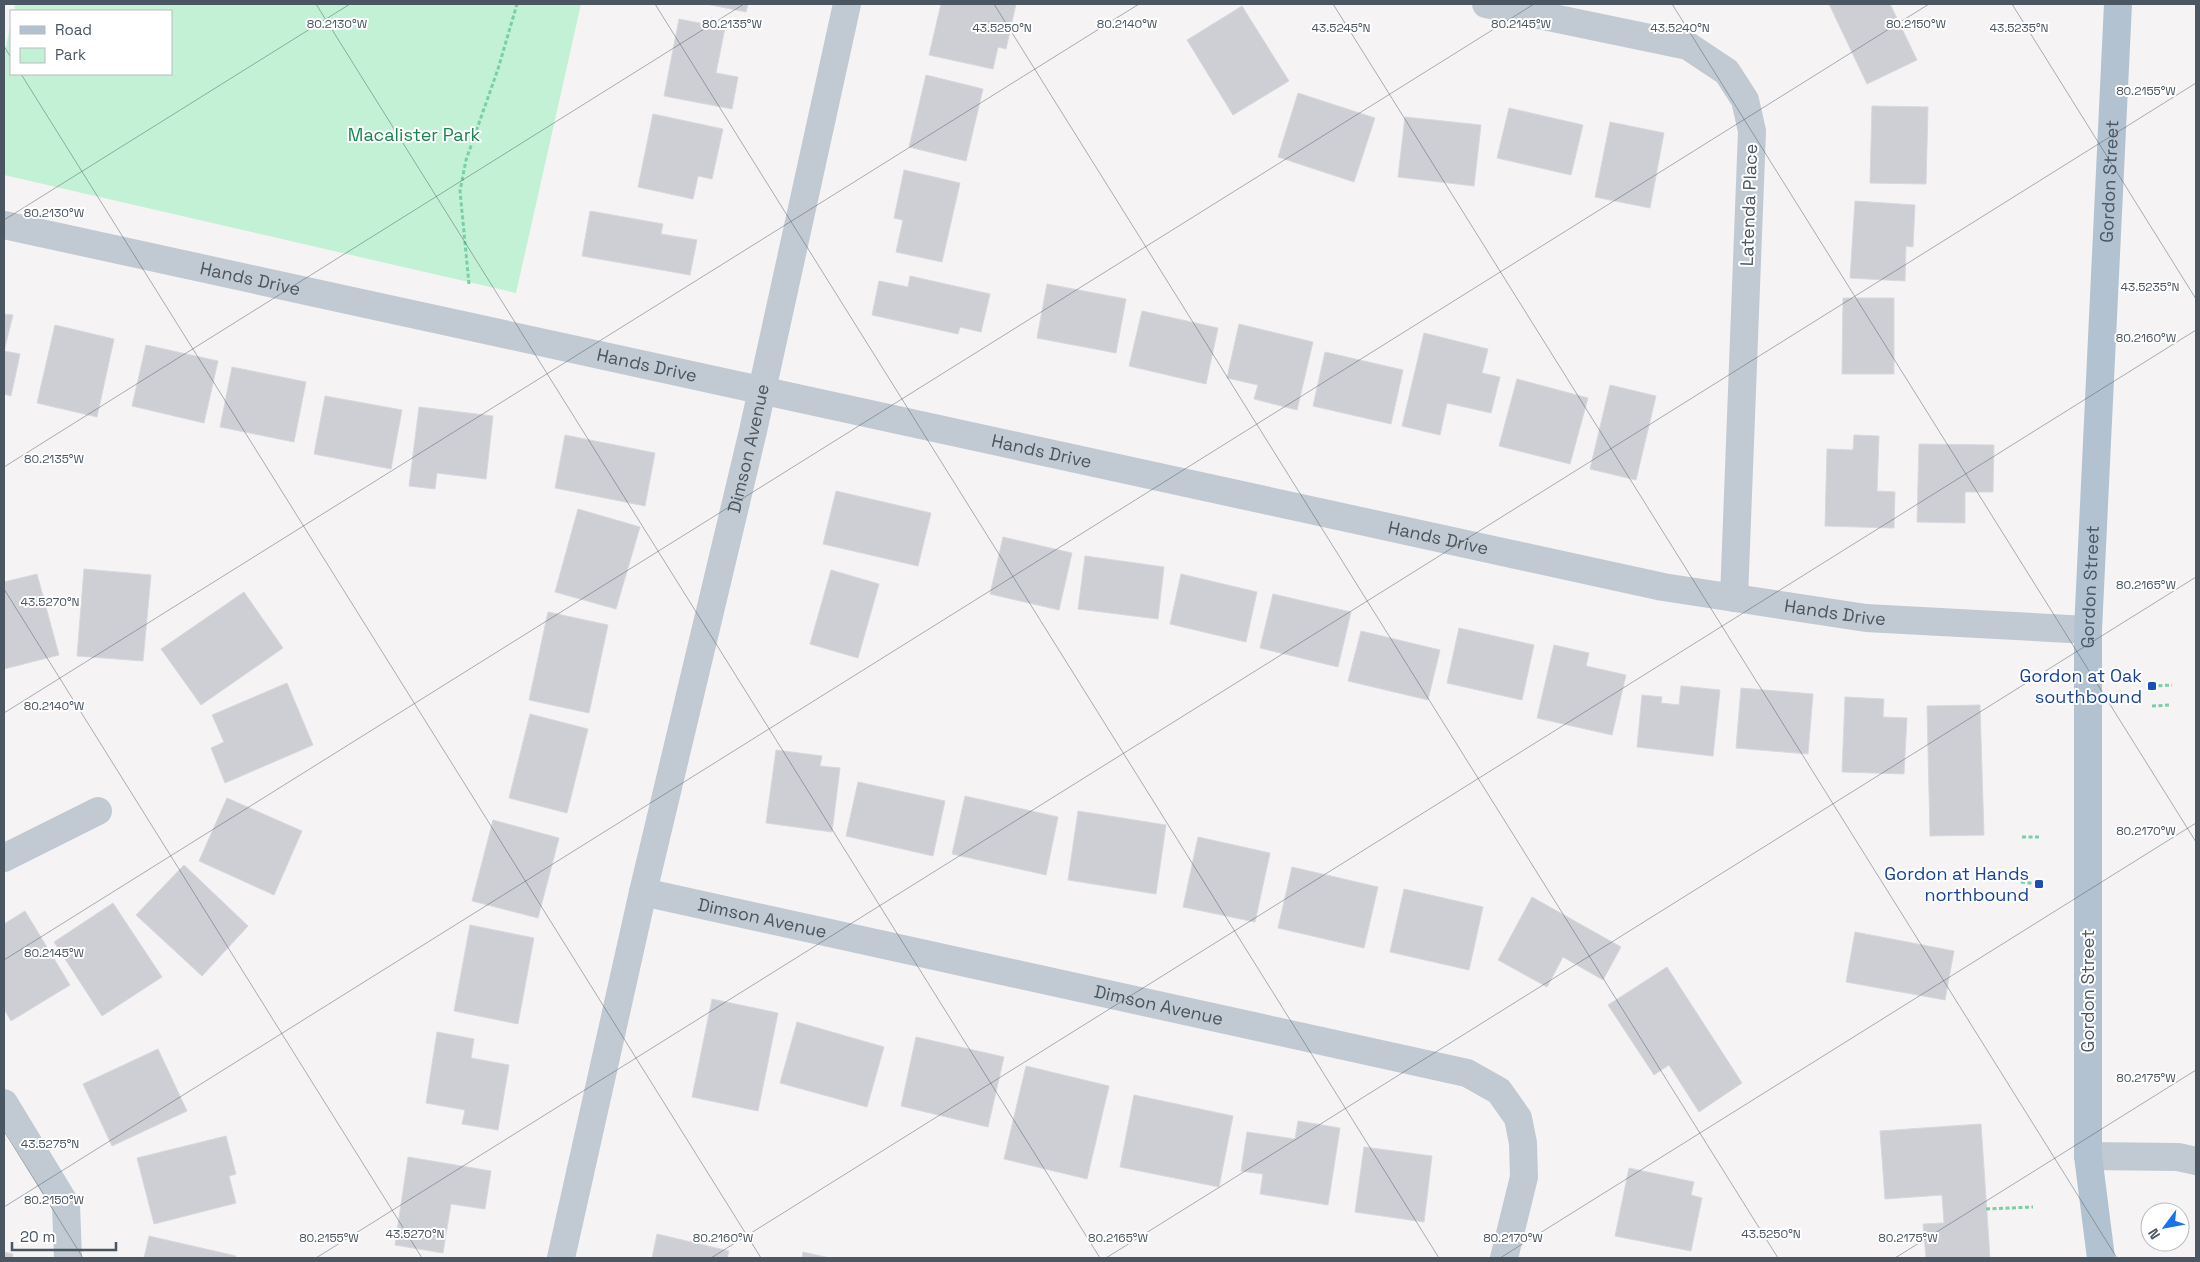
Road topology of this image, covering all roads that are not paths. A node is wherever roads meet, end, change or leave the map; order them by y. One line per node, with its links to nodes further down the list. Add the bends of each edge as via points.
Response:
1 (847, 4): 5 (street, Dimson Avenue)
2 (1486, 4): 6 (street, Latenda Place, via 1688,46 1727,72 1745,100 1752,131)
3 (2118, 4): 7 (main road, Gordon Street)
4 (4, 225): 5 (street, Hands Drive)
5 (762, 390): 6 (street, Hands Drive, via 1663,587); 10 (street, Dimson Avenue)
6 (1734, 598): 7 (street, Hands Drive, via 1866,618)
7 (2088, 630): 12 (main road, Gordon Street)
8 (98, 811): 9 (street)
9 (4, 858)
10 (643, 892): 15 (street, Dimson Avenue); 16 (street, Dimson Avenue, via 1467,1073 1499,1091 1518,1118 1524,1177)
11 (4, 1103): 14 (street, via 66,1205)
12 (2088, 1156): 13 (street, via 2178,1157); 17 (main road, Gordon Street)
13 (2196, 1161)
14 (68, 1258)
15 (561, 1258)
16 (1504, 1258)
17 (2101, 1258)

